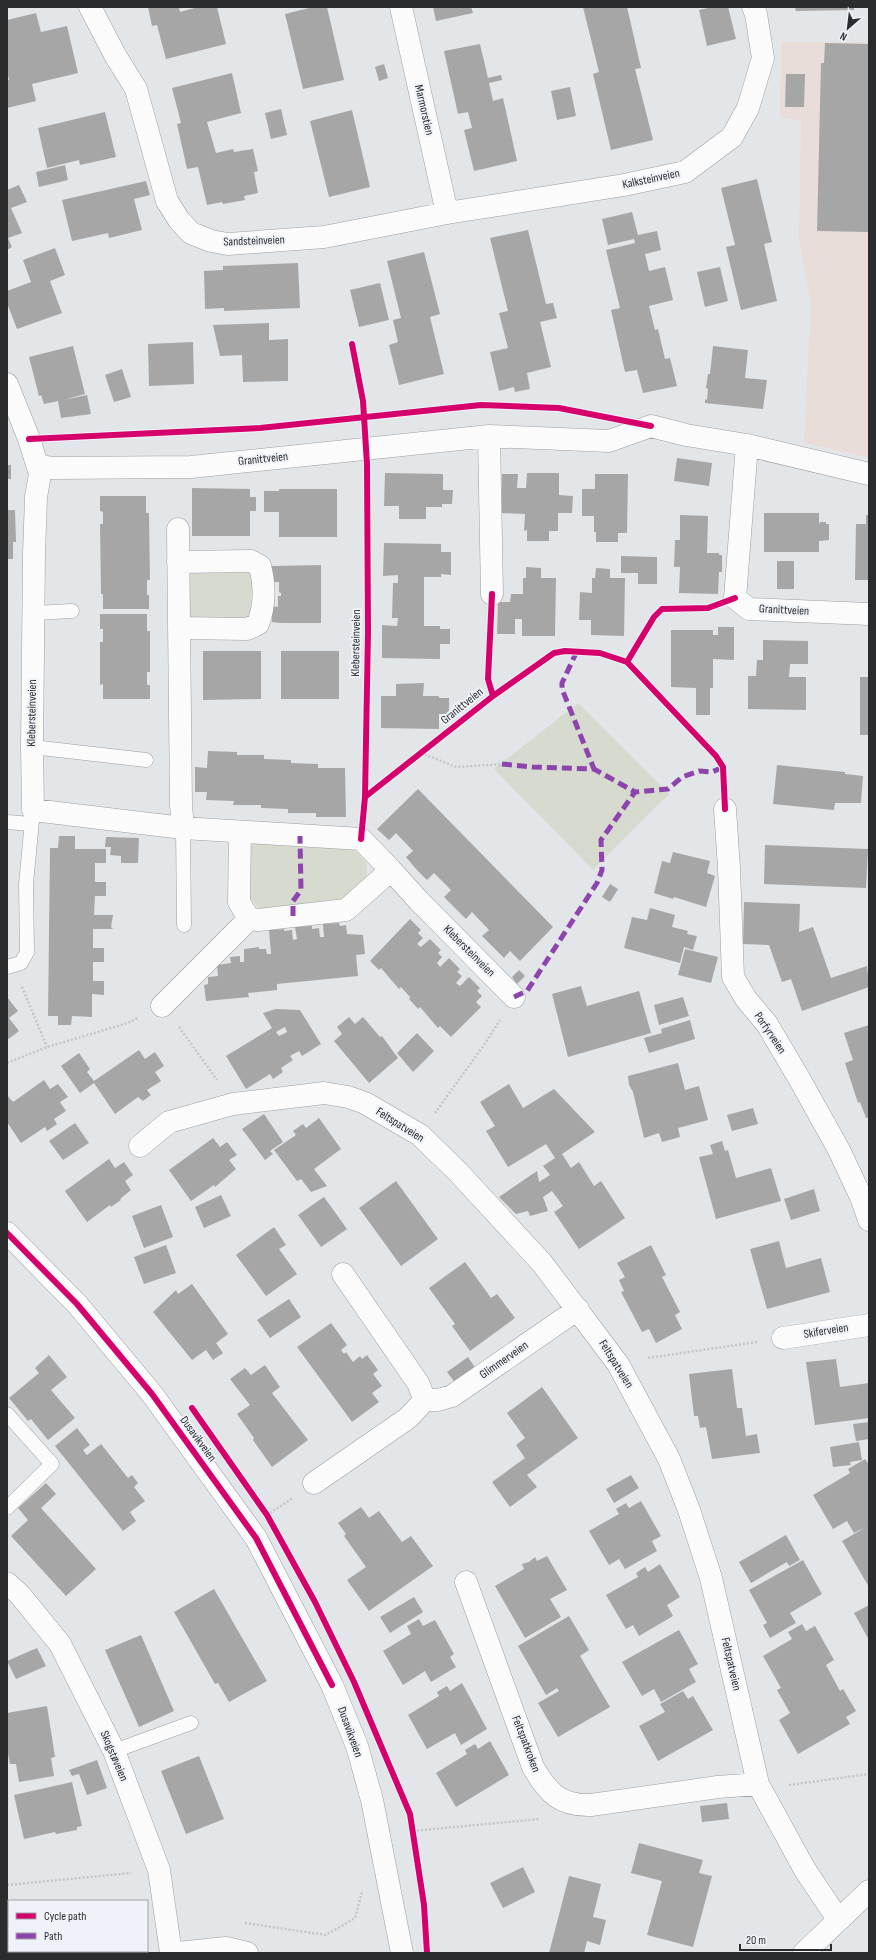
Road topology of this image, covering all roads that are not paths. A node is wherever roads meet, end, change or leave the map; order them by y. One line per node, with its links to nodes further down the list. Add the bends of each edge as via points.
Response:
1 (90, 7): 4 (street, Sandsteinveien, via 136,90 167,201 178,220 191,233 228,244 324,237)
2 (401, 7): 4 (street, Marmorstien)
3 (753, 7): 4 (street, Kalksteinveien, via 763,58 748,108 732,137 685,172 624,185)
4 (447, 213)
5 (7, 384): 8 (street, Klebersteinveien)
6 (7, 431): 8 (street)
7 (489, 436): 9 (street, Granittveien, via 609,440 651,426 686,435); 10 (street, Granittveien, via 191,467 52,468); 14 (street, via 486,553)
8 (30, 439): 10 (street, Klebersteinveien)
9 (747, 445): 11 (street, Granittveien); 17 (street, Granittveien, via 735,598 749,609)
10 (37, 465): 16 (street, Klebersteinveien, via 40,474 36,497)
11 (869, 474)
12 (178, 529): 13 (street)
13 (178, 562): 18 (street); 18 (street, via 251,561 260,566 264,580 263,611 258,624 247,629)
14 (492, 594)
15 (72, 611): 16 (lane)
16 (34, 613): 19 (street, Klebersteinveien)
17 (869, 614)
18 (179, 628): 24 (street)
19 (32, 747): 20 (lane); 22 (street, Klebersteinveien)
20 (146, 760)
21 (725, 809): 33 (street, Porfyrveien, via 733,977 746,999 768,1024 800,1080 839,1150 861,1196)
22 (32, 817): 23 (lane); 24 (street, Klebersteinveien); 29 (lane, via 26,884 27,952 21,963)
23 (7, 822)
24 (183, 828): 25 (street, Klebersteinveien); 28 (lane)
25 (240, 832): 26 (street, Klebersteinveien, via 361,839); 27 (street, via 239,902)
26 (391, 870): 27 (street, via 346,910 258,920); 30 (street, Klebersteinveien)
27 (249, 918): 31 (street)
28 (184, 925)
29 (10, 967)
30 (514, 997)
31 (162, 1006)
32 (140, 1146): 36 (street, Feltspatveien, via 169,1122 233,1104 324,1093 365,1103 420,1135 522,1240)
33 (869, 1220)
34 (7, 1233): 53 (street, Dusavikveien, via 78,1304 152,1394 256,1538 332,1685 357,1746 372,1800)
35 (343, 1274): 39 (street, via 418,1384)
36 (578, 1309): 39 (street, Glimmerveien, via 452,1396); 47 (street, Feltspatveien, via 618,1364 668,1459 689,1510 711,1578)
37 (869, 1325): 38 (street, Skiferveien)
38 (783, 1338)
39 (425, 1400): 41 (street, via 408,1418)
40 (7, 1414): 42 (lane, via 52,1464)
41 (314, 1483)
42 (7, 1508)
43 (466, 1582): 47 (street, Feltspatkroken, via 533,1767 547,1789 573,1805 591,1806 718,1787)
44 (7, 1583): 46 (street, Skogstøveien, via 60,1644)
45 (191, 1723): 46 (lane)
46 (114, 1751): 50 (street, Skogstøveien, via 159,1870)
47 (758, 1784): 49 (street, Feltspatveien, via 805,1870)
48 (869, 1891): 49 (street)
49 (838, 1919): 54 (street)
50 (171, 1953)
51 (178, 1953): 52 (street, via 226,1948)
52 (247, 1953)
53 (402, 1953)
54 (804, 1953)

